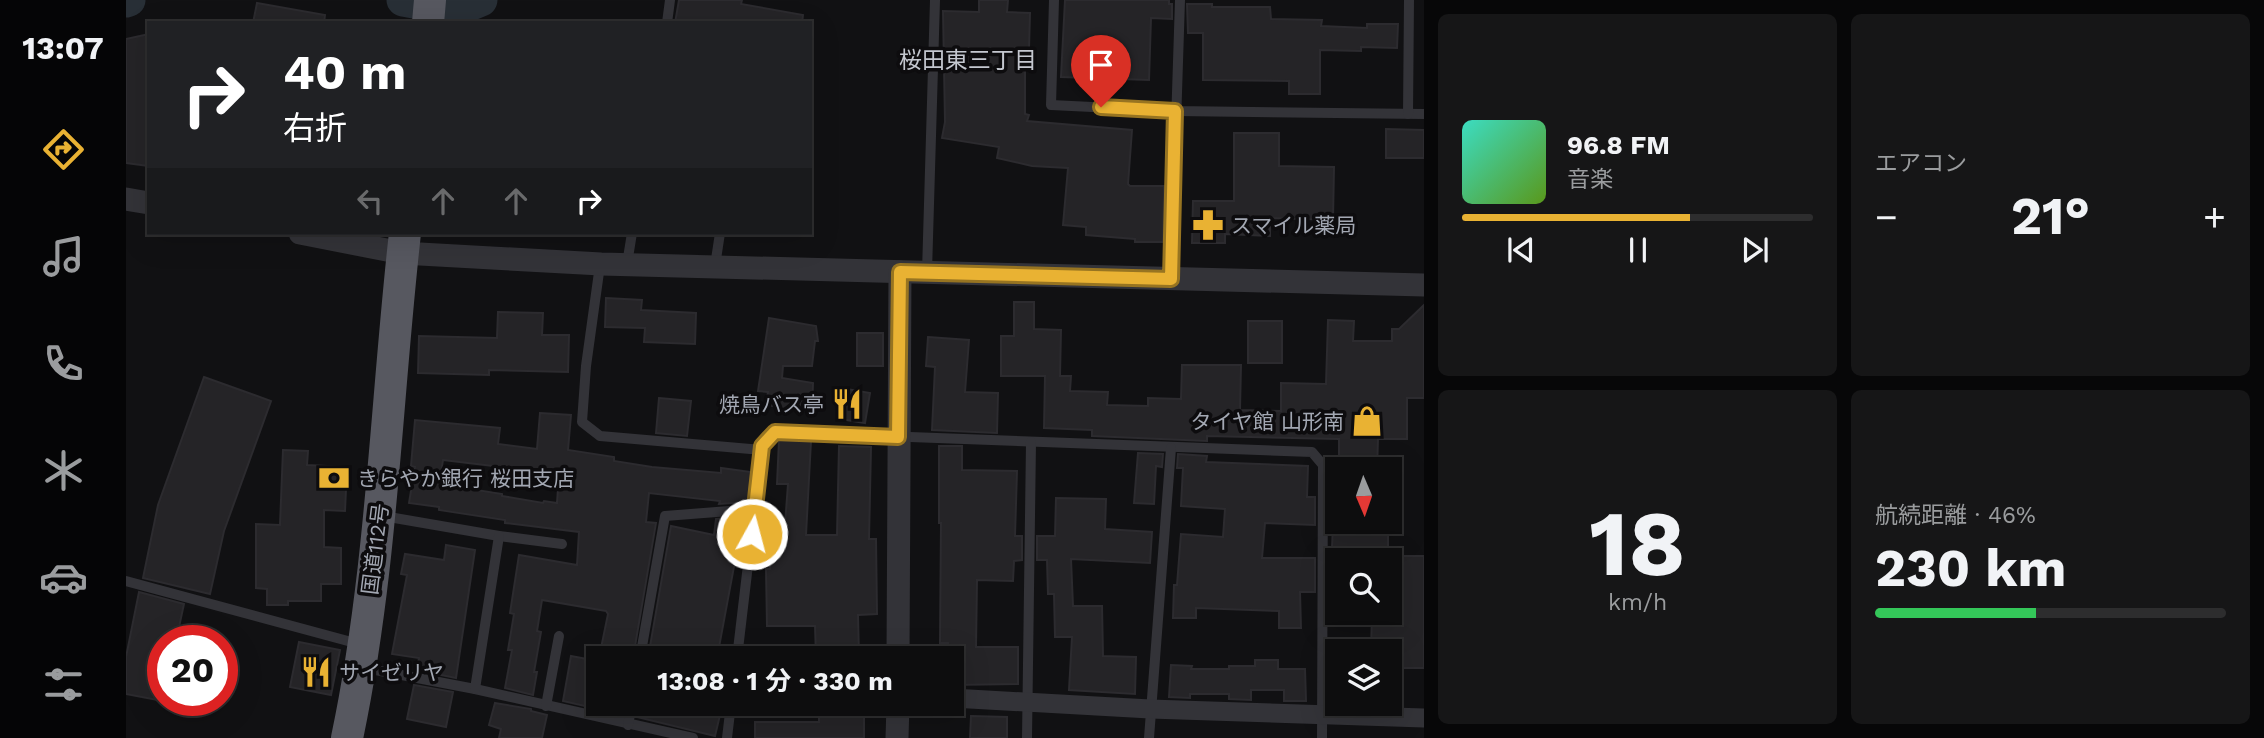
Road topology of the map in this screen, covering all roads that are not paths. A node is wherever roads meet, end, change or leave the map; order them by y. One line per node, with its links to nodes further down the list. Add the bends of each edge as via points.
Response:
1 (430, 0): 7 (highway)
2 (670, 0): 8 (lane)
3 (935, 0): 22 (lane)
4 (1054, 0): 9 (lane, via 1051,105)
5 (1180, 0): 9 (lane)
6 (1409, 0): 10 (lane)
7 (428, 21)
8 (667, 21)
9 (1175, 111): 10 (lane); 23 (lane)
10 (1408, 114): 11 (lane)
11 (1424, 114)
12 (126, 199): 13 (street)
13 (147, 203)
14 (321, 235): 17 (street)
15 (632, 235): 19 (lane)
16 (720, 235): 20 (lane)
17 (403, 243): 18 (street); 30 (highway, 国道112号)
18 (601, 264): 19 (street); 28 (lane, via 583,422 600,436)
19 (627, 264): 20 (street)
20 (715, 266): 21 (street)
21 (900, 272): 22 (street); 25 (street)
22 (927, 273): 23 (street)
23 (1171, 279): 24 (street)
24 (1424, 285)
25 (898, 437): 26 (lane); 28 (lane, via 775,432); 37 (street)
26 (1031, 442): 27 (lane); 41 (lane)
27 (1171, 447): 43 (lane); 44 (lane, via 1312,452 1323,466)
28 (762, 450): 29 (lane)
29 (755, 509): 35 (lane, via 665,516); 36 (lane)
30 (381, 515): 31 (lane); 38 (highway, 国道112号)
31 (499, 536): 32 (lane); 39 (lane)
32 (562, 544)
33 (126, 582): 38 (lane)
34 (559, 636): 42 (lane)
35 (642, 646)
36 (738, 646)
37 (898, 646)
38 (361, 656): 39 (lane); 50 (highway, 国道112号)
39 (475, 690): 42 (lane)
40 (964, 699): 41 (street)
41 (1028, 702): 43 (street); 54 (lane)
42 (546, 706): 49 (lane)
43 (1150, 709): 44 (street); 55 (lane)
44 (1322, 714): 48 (street); 56 (lane)
45 (630, 716): 49 (lane)
46 (730, 716): 52 (lane)
47 (898, 716): 53 (street)
48 (1424, 718)
49 (628, 725): 51 (lane)
50 (347, 738)
51 (694, 738)
52 (727, 738)
53 (897, 738)
54 (1027, 738)
55 (1149, 738)
56 (1322, 738)

